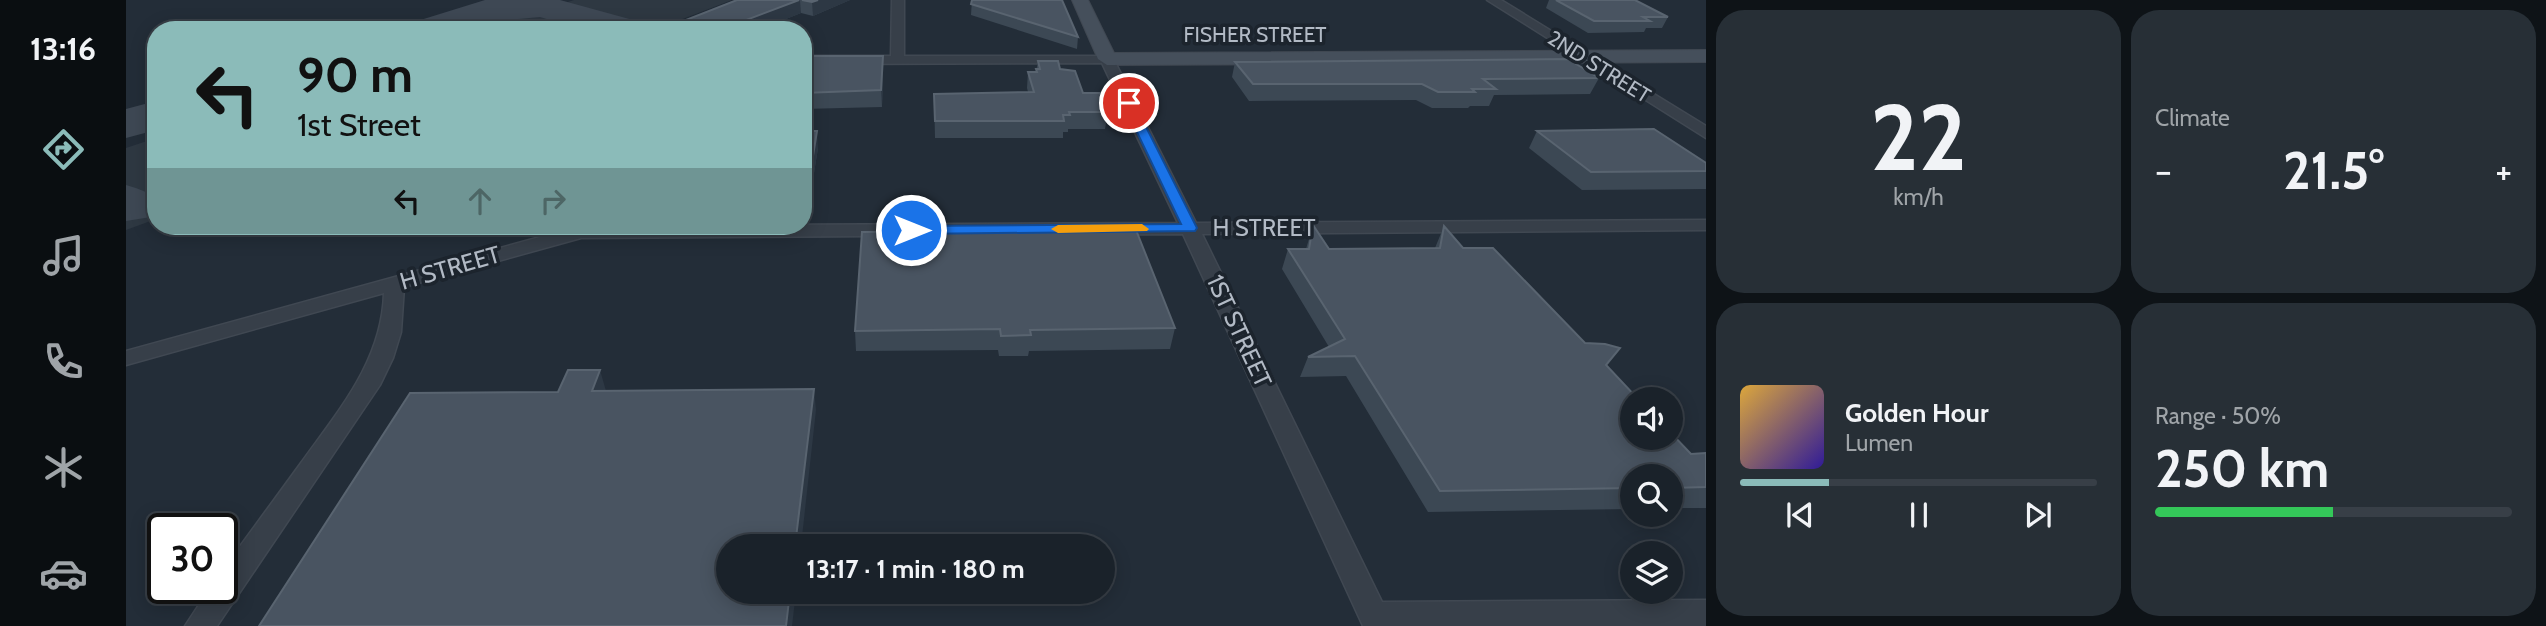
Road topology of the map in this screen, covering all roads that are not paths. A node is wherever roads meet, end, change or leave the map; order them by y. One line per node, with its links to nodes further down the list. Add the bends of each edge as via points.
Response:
1 (898, 0): 8 (street)
2 (1080, 0): 6 (street, 1ST STREET)
3 (1493, 0): 5 (street, 2ND STREET)
4 (1706, 56): 5 (street, FISHER STREET)
5 (1584, 57): 6 (street, FISHER STREET); 9 (street, 2ND STREET)
6 (1107, 58): 8 (street, FISHER STREET); 11 (street, 1ST STREET)
7 (812, 60): 8 (street, FISHER STREET)
8 (897, 60)
9 (1706, 133)
10 (1706, 225): 11 (street, H STREET)
11 (1190, 228): 12 (street, H STREET); 17 (street, 1ST STREET)
12 (812, 229)
13 (561, 235): 14 (street, H STREET)
14 (394, 284): 15 (street, H STREET); 18 (street, via 391,337 380,365)
15 (126, 358)
16 (1706, 613): 17 (street)
17 (1375, 621)
18 (200, 626)

